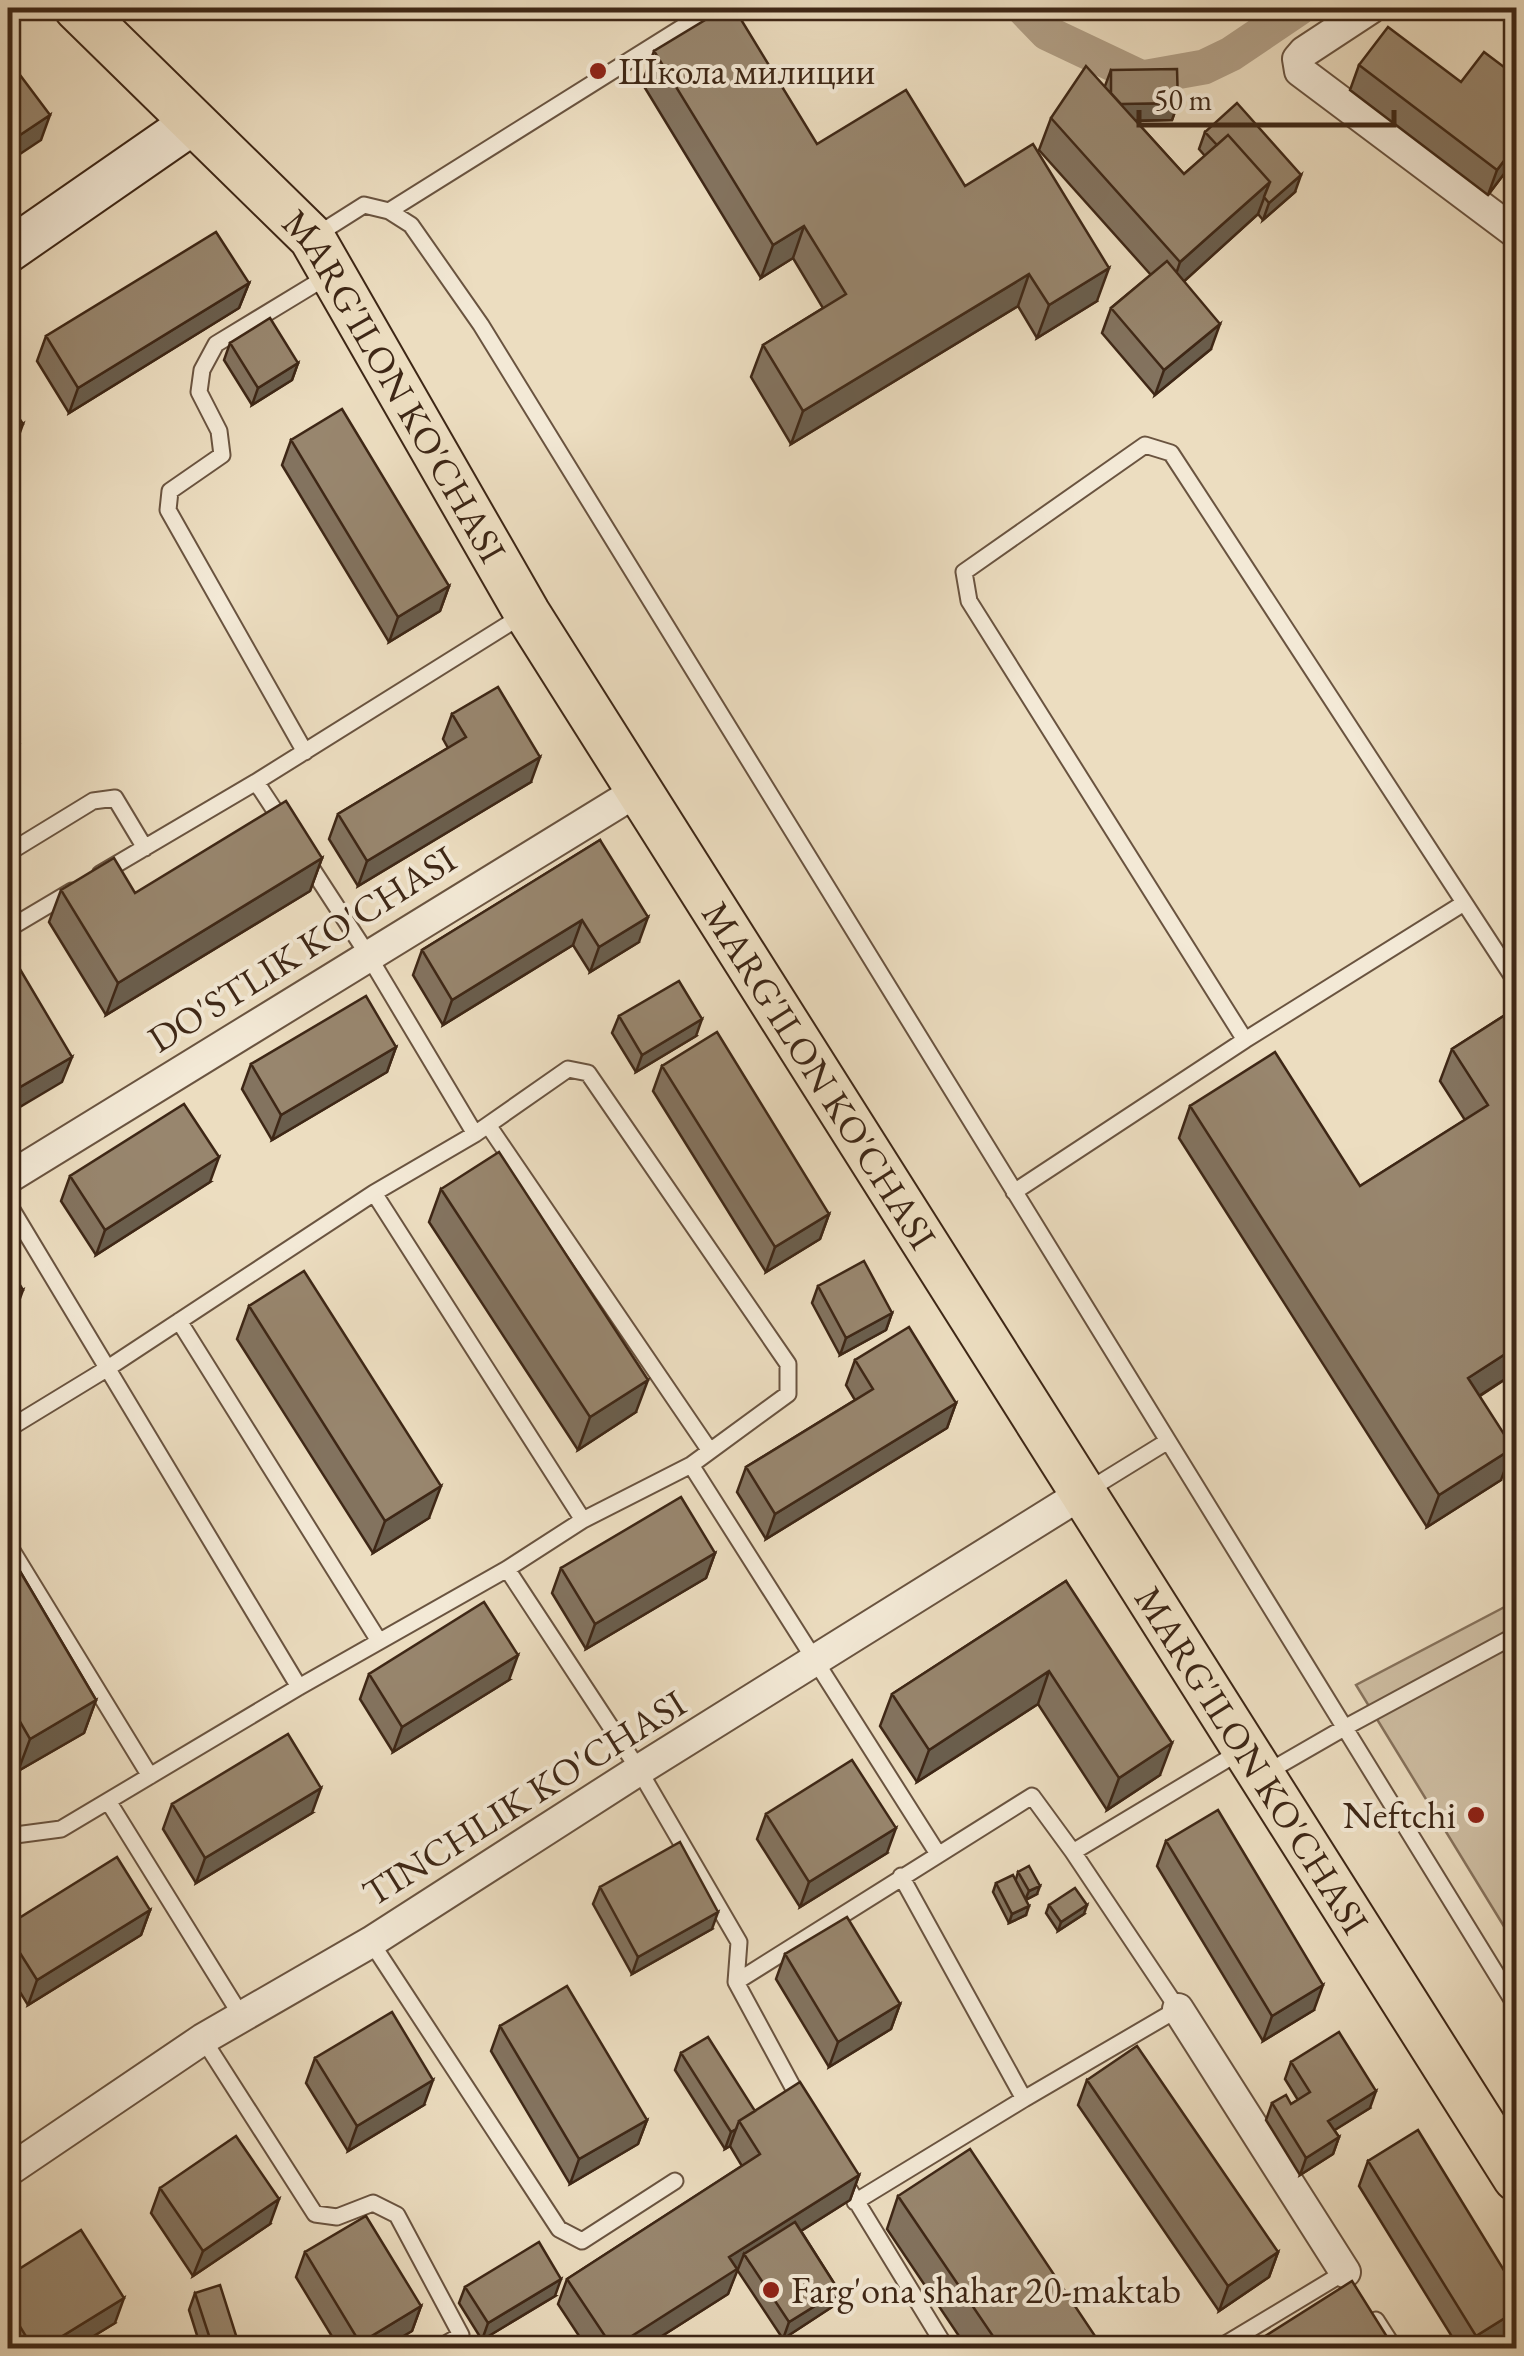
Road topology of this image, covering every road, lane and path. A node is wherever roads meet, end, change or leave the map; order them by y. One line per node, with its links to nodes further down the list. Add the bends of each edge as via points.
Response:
1 (78, 8): 4 (main road, MARG'ILON KO'CHASI)
2 (713, 8): 5 (lane)
3 (1371, 8): 6 (street, via 1304,52 1300,71)
4 (194, 122): 7 (street); 8 (main road, MARG'ILON KO'CHASI)
5 (389, 211): 8 (lane, via 364,206); 22 (lane, via 411,225 481,325)
6 (1516, 233)
7 (8, 250)
8 (322, 256): 9 (main road, MARG'ILON KO'CHASI); 10 (lane, via 216,344 199,392 222,455 170,491 168,510)
9 (526, 612): 10 (lane); 12 (main road, MARG'ILON KO'CHASI)
10 (306, 752): 11 (lane)
11 (256, 782): 13 (lane); 17 (lane)
12 (638, 790): 17 (street, DO'STLIK KO'CHASI); 31 (main road, MARG'ILON KO'CHASI)
13 (145, 848): 14 (lane, via 116,798 93,801); 16 (lane)
14 (8, 853)
15 (1464, 903): 18 (lane); 19 (lane); 19 (lane, via 1171,453 1145,445 964,572 966,586)
16 (8, 929)
17 (368, 955): 20 (lane); 21 (street, DO'STLIK KO'CHASI)
18 (1516, 982)
19 (1246, 1040): 22 (lane)
20 (481, 1130): 23 (lane); 29 (lane); 29 (lane, via 568,1069 588,1073 788,1364 788,1394)
21 (8, 1178)
22 (1014, 1192): 28 (lane)
23 (374, 1193): 25 (lane); 32 (lane)
24 (8, 1203): 26 (lane)
25 (179, 1321): 26 (lane); 36 (lane)
26 (108, 1368): 27 (lane); 38 (lane)
27 (8, 1429)
28 (1168, 1441): 31 (lane); 39 (lane)
29 (710, 1451): 30 (lane)
30 (691, 1465): 32 (lane); 37 (lane)
31 (1083, 1493): 37 (street, TINCHLIK KO'CHASI); 40 (main road, MARG'ILON KO'CHASI)
32 (583, 1520): 34 (lane)
33 (8, 1544): 42 (lane)
34 (507, 1569): 36 (lane); 41 (lane)
35 (1516, 1635): 39 (lane)
36 (379, 1642): 38 (lane)
37 (816, 1662): 41 (street, TINCHLIK KO'CHASI); 46 (lane)
38 (299, 1688): 42 (lane)
39 (1344, 1728): 40 (lane); 50 (lane)
40 (1254, 1762): 45 (lane); 58 (main road, MARG'ILON KO'CHASI)
41 (640, 1770): 48 (street, TINCHLIK KO'CHASI); 49 (lane, via 739,1942)
42 (150, 1776): 43 (lane)
43 (108, 1801): 44 (lane, via 61,1829); 52 (lane)
44 (8, 1836)
45 (1073, 1852): 46 (lane, via 1032,1796); 51 (lane)
46 (938, 1854): 47 (lane)
47 (901, 1876): 49 (lane); 54 (lane)
48 (371, 1942): 52 (street, TINCHLIK KO'CHASI); 59 (lane, via 559,2228 582,2241)
49 (736, 1982): 55 (lane)
50 (1516, 2006)
51 (1178, 2009): 54 (lane); 61 (street)
52 (242, 2017): 53 (street, TINCHLIK KO'CHASI)
53 (203, 2040): 57 (street, TINCHLIK KO'CHASI); 63 (lane, via 315,2214 337,2217 372,2203 397,2215 461,2335)
54 (1024, 2098): 60 (lane)
55 (810, 2117)
56 (837, 2168): 60 (lane)
57 (8, 2170)
58 (1516, 2178)
59 (675, 2182)
60 (856, 2202): 64 (lane)
61 (1350, 2280): 65 (lane)
62 (1364, 2303): 66 (lane)
63 (440, 2348)
64 (946, 2348)
65 (1219, 2348)
66 (1394, 2348)

